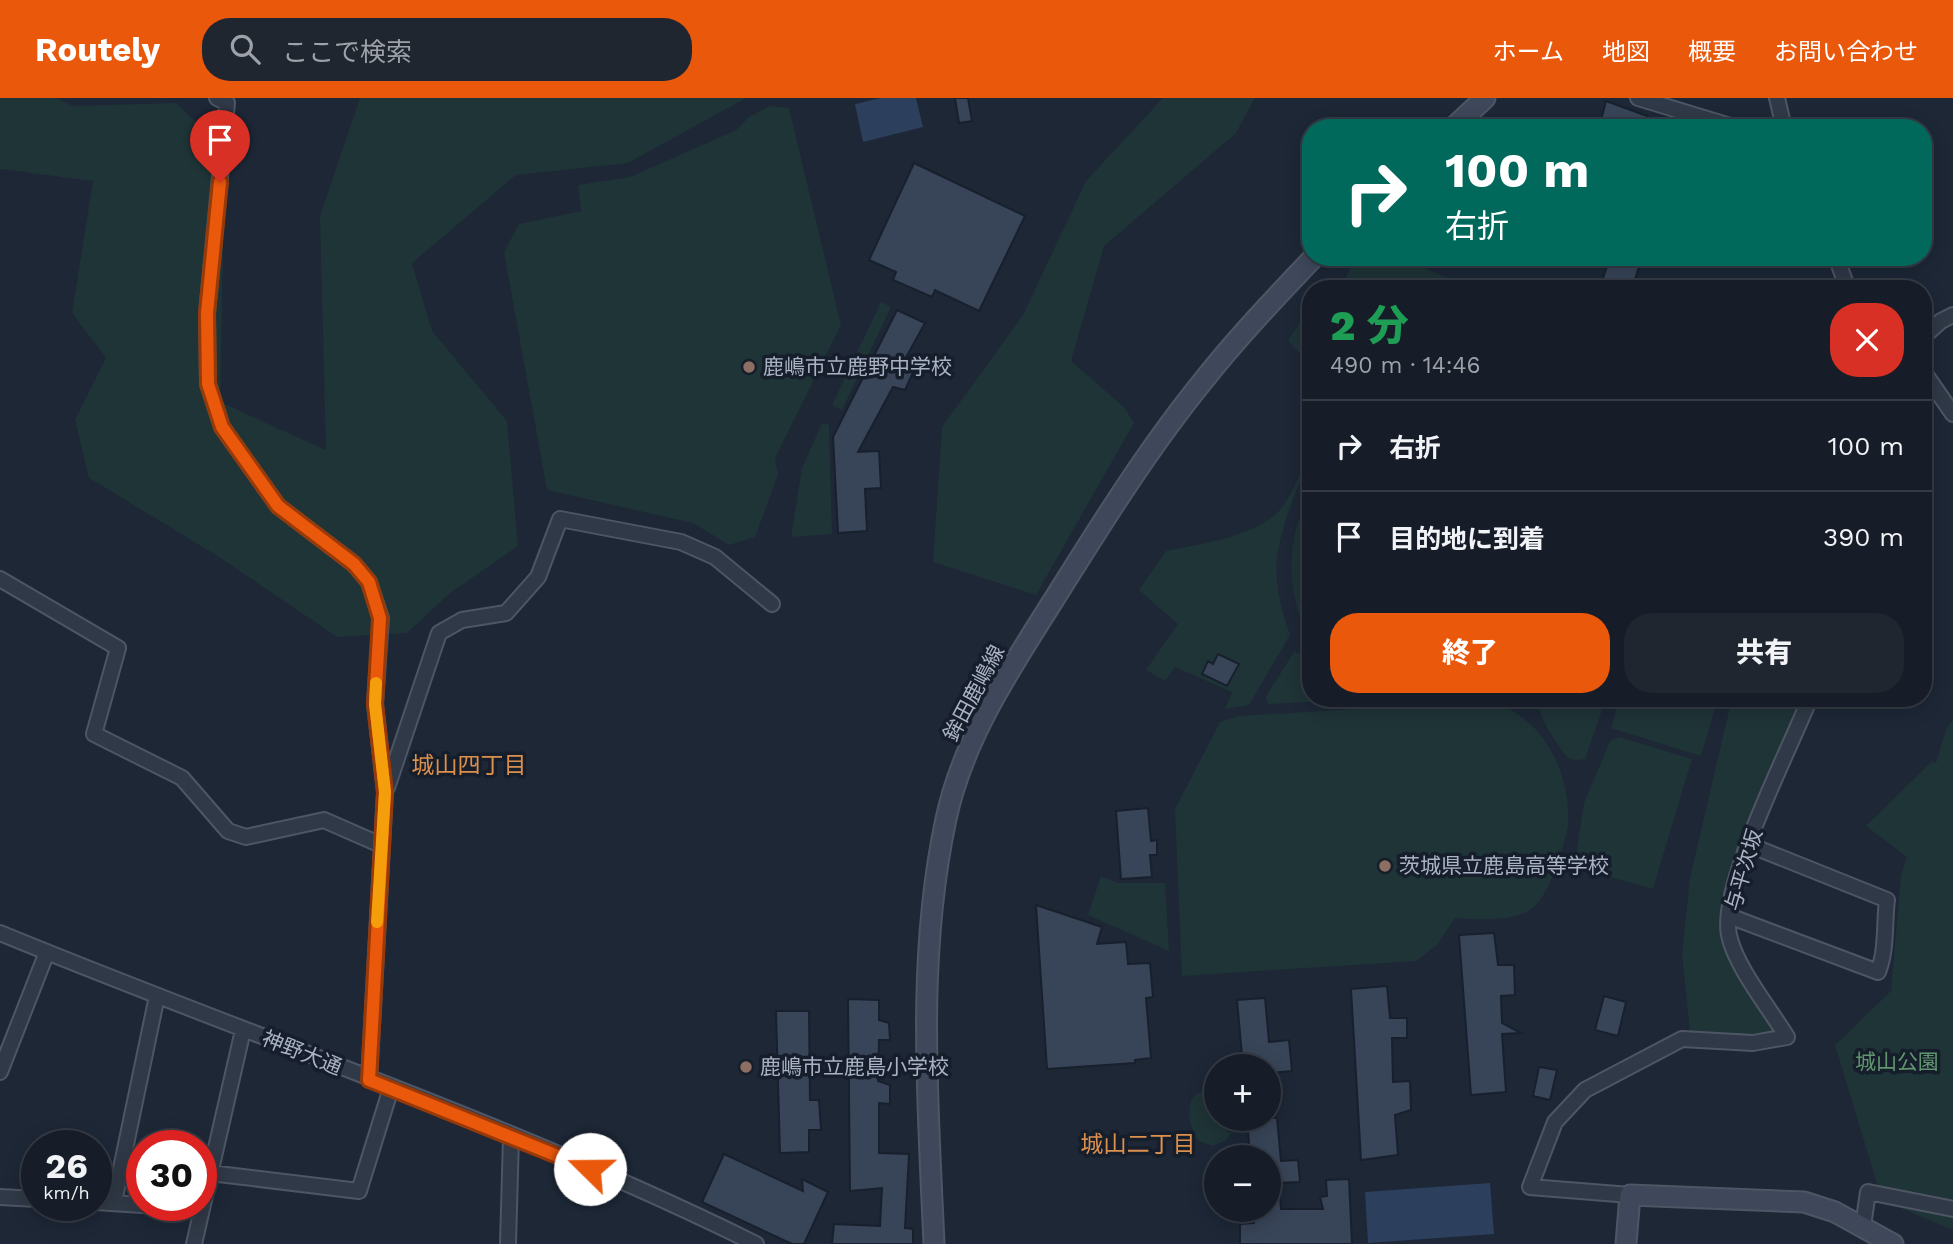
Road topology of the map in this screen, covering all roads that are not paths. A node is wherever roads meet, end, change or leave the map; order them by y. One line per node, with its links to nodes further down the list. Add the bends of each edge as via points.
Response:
1 (217, 98): 16 (street, via 227,103 207,313 208,384 222,427 278,506 354,564 369,582 380,618 375,704)
2 (1485, 98): 5 (main road)
3 (1638, 98): 6 (street)
4 (1777, 98): 7 (street)
5 (1463, 119)
6 (1707, 119)
7 (1782, 119)
8 (1306, 266): 41 (main road, 鉾田鹿嶋線, via 1203,380 1126,486 1000,687 967,752 947,816 931,917 926,1042)
9 (1953, 315): 10 (street)
10 (1932, 329)
11 (1932, 385): 12 (street)
12 (1953, 414)
13 (0, 579): 18 (street, via 118,648 94,734 182,778 228,831 246,837 324,820)
14 (772, 604): 16 (street, via 715,557 681,542 560,519 538,577 506,613 463,620 439,633)
15 (1806, 707): 17 (street, 与平次坂)
16 (385, 792): 18 (street)
17 (1747, 844): 19 (street, 与平次坂); 19 (street, via 1887,900 1884,958 1878,972)
18 (381, 845): 25 (street)
19 (1729, 916): 30 (street, 与平次坂, via 1729,934 1741,962 1787,1037 1753,1044 1682,1039 1586,1090 1555,1122 1530,1187)
20 (0, 933): 21 (street, 神野大通)
21 (47, 952): 22 (street, 神野大通); 24 (street)
22 (157, 996): 23 (street, 神野大通); 33 (street)
23 (243, 1030): 25 (street, 神野大通); 28 (street)
24 (0, 1072)
25 (369, 1080): 26 (street, 神野大通)
26 (391, 1088): 27 (street, 神野大通); 29 (street, via 359,1191)
27 (511, 1136): 39 (street); 40 (street, 神野大通)
28 (217, 1142)
29 (217, 1173)
30 (1630, 1195): 37 (main road, via 1804,1202); 42 (main road)
31 (0, 1197): 32 (street)
32 (21, 1198)
33 (114, 1202): 34 (street)
34 (126, 1203)
35 (1953, 1209): 37 (street, via 1868,1192)
36 (199, 1221): 38 (street)
37 (1863, 1226): 43 (main road)
38 (194, 1244)
39 (508, 1244)
40 (756, 1244)
41 (934, 1244)
42 (1626, 1244)
43 (1893, 1244)

